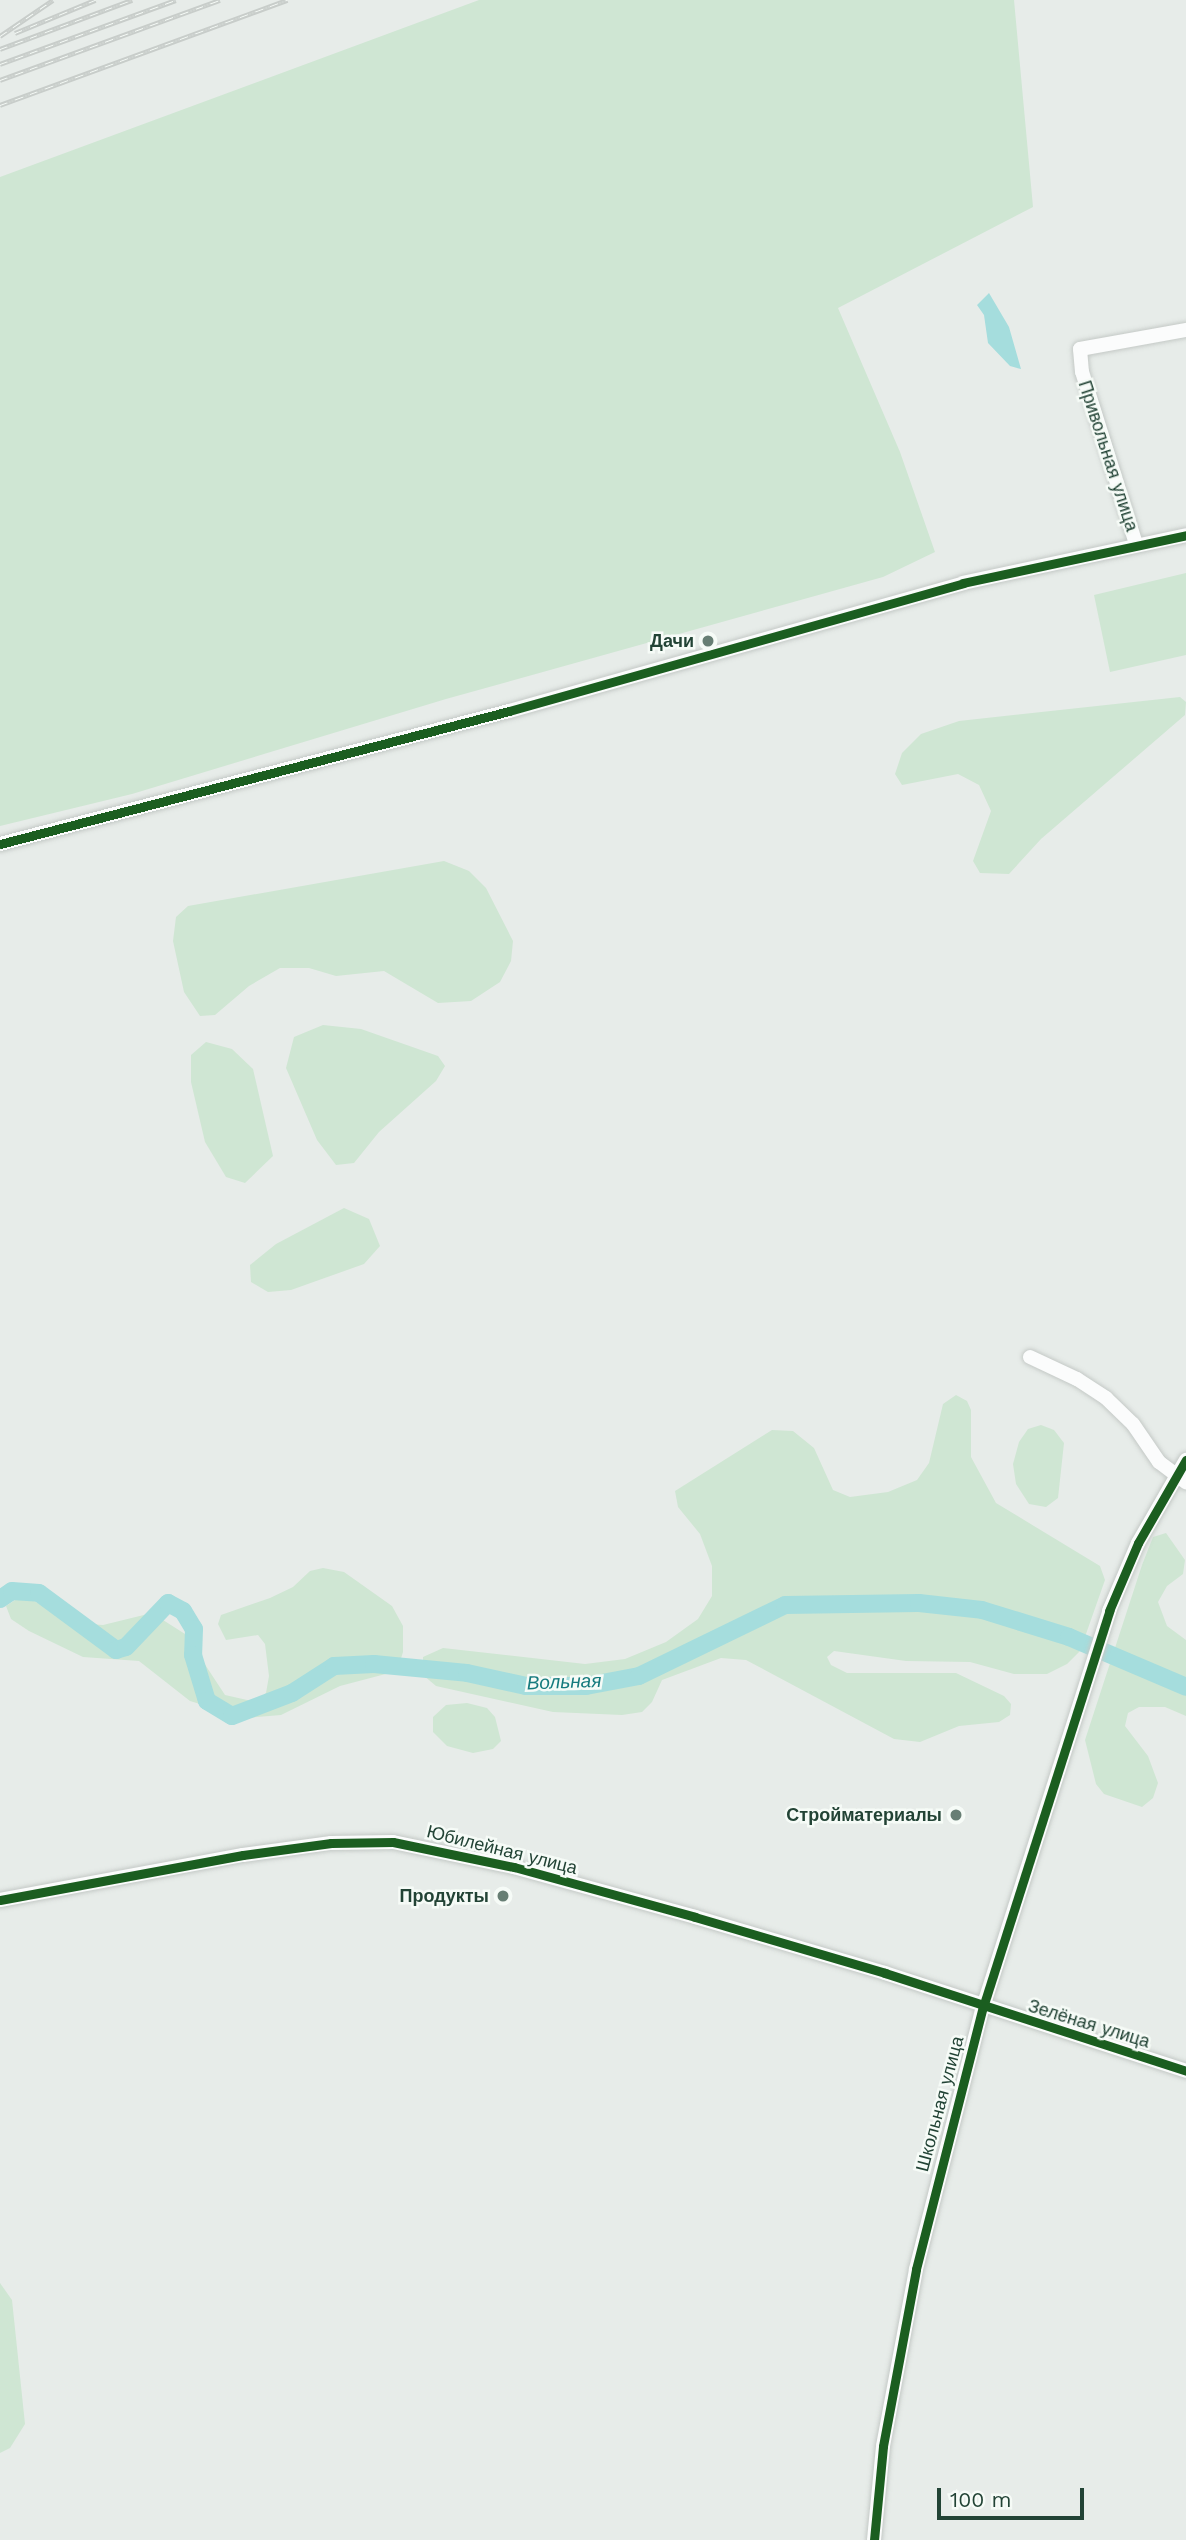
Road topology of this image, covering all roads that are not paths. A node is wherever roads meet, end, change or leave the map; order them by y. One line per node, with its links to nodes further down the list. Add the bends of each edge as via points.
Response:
1 (1186, 330): 3 (street, Привольная улица, via 1080,349 1082,372)
2 (1186, 535): 3 (street)
3 (1136, 544): 4 (street, via 963,583 509,711)
4 (0, 844)
5 (1030, 1357): 7 (street, via 1077,1378 1106,1398 1133,1424 1158,1462)
6 (1186, 1460): 7 (street)
7 (1181, 1479): 9 (street, Школьная улица, via 1138,1543 1109,1611)
8 (0, 1900): 9 (street, Юбилейная улица, via 331,1843 393,1842 514,1867 885,1973)
9 (983, 2007): 10 (street, Зелёная улица); 11 (street, Школьная улица, via 916,2269 883,2446)
10 (1186, 2071)
11 (874, 2540)

